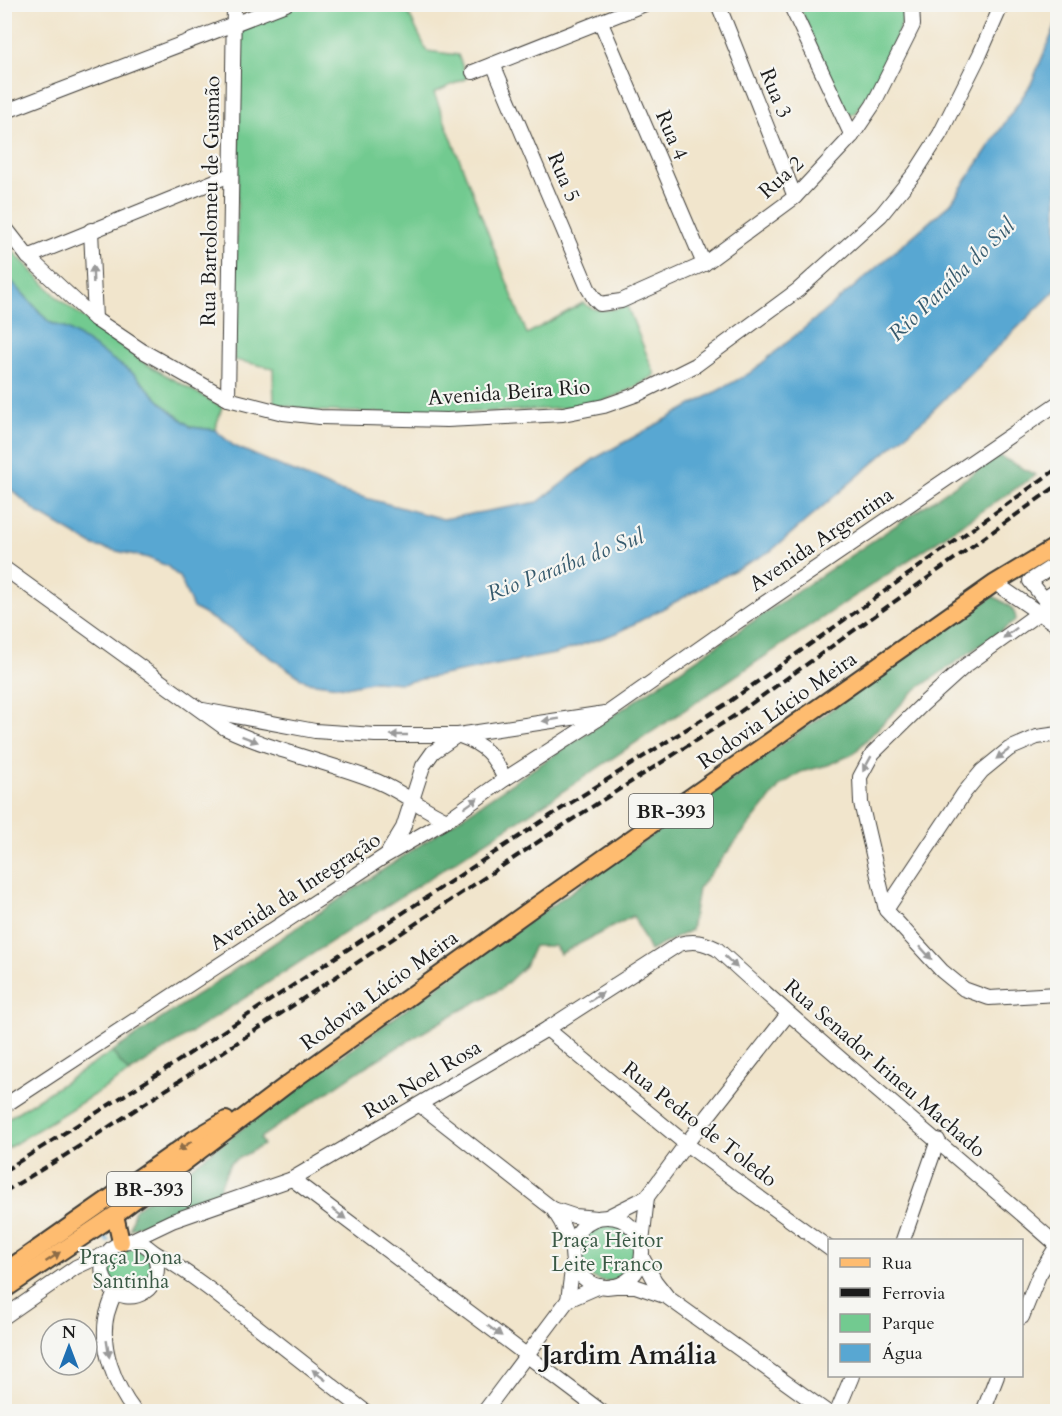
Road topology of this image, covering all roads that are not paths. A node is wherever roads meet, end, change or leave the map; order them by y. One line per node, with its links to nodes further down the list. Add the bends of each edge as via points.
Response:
1 (234, 4): 9 (street, Rua Bartolomeu de Gusmão)
2 (286, 4): 9 (street)
3 (645, 4): 8 (street)
4 (718, 4): 15 (street, Rua 3)
5 (790, 4): 13 (street)
6 (912, 4): 13 (street, Rua 2, via 913,25 873,105)
7 (1002, 4): 22 (street, Avenida Beira Rio, via 940,134 881,215 798,290 696,365 604,406 563,414 447,420 320,417 283,413)
8 (601, 23): 10 (street); 19 (street, Rua 4)
9 (233, 26): 12 (street); 14 (street, Rua Bartolomeu de Gusmão)
10 (493, 64): 11 (street); 20 (street, Rua 5, via 588,288)
11 (473, 72)
12 (4, 112)
13 (852, 136): 15 (street, Rua 2)
14 (230, 175): 17 (street); 22 (street, Rua Bartolomeu de Gusmão)
15 (795, 197): 19 (street, Rua 2)
16 (4, 226): 18 (street, Avenida Beira Rio)
17 (91, 230): 18 (street); 21 (street, one-way to 17)
18 (28, 257): 21 (street, Avenida Beira Rio)
19 (704, 264): 20 (street, Rua 2, via 621,301)
20 (600, 304)
21 (95, 319): 22 (street, Avenida Beira Rio)
22 (228, 399)
23 (1058, 403): 33 (street, Avenida Argentina)
24 (1058, 545): 27 (main road, Rodovia Lúcio Meira / BR-393)
25 (1058, 563): 28 (street, via 1030,581 1044,599)
26 (4, 568): 32 (street)
27 (995, 583): 30 (street); 45 (main road, Rodovia Lúcio Meira / BR-393)
28 (1058, 590)
29 (1058, 599): 30 (street)
30 (1037, 613): 31 (street); 40 (street, one-way to 40, via 965,666 923,704 873,753 860,777 861,803)
31 (1058, 626)
32 (201, 709): 35 (street, one-way to 32, via 315,731); 37 (street, one-way to 37, via 225,728 248,739 378,781)
33 (609, 712): 35 (street, one-way to 35); 36 (street, Avenida da Integração)
34 (1058, 734): 40 (street, one-way to 40, via 1037,737 1009,749 982,771)
35 (458, 735): 36 (street, via 477,742 490,753); 37 (street, via 433,752 423,766)
36 (505, 779): 38 (street, Avenida da Integração, one-way to 36)
37 (412, 800): 38 (street); 39 (street, via 398,838)
38 (447, 820): 39 (street, Avenida da Integração)
39 (385, 856): 47 (street, Avenida da Integração)
40 (886, 910): 42 (street, one-way to 42, via 942,971 964,989 989,998)
41 (679, 944): 43 (street, Rua Senador Irineu Machado, one-way to 43, via 692,940 717,949); 44 (street, Rua Noel Rosa, one-way to 41)
42 (1058, 994)
43 (788, 1014): 48 (street, Rua Senador Irineu Machado); 49 (street)
44 (547, 1029): 46 (street, Rua Noel Rosa); 49 (street, Rua Pedro de Toledo)
45 (289, 1083): 53 (main road, Rodovia Lúcio Meira / BR-393); 65 (main road, Rodovia Lúcio Meira / BR-393, one-way to 65, via 194,1139)
46 (420, 1105): 50 (street, Rua Noel Rosa); 52 (street)
47 (4, 1106)
48 (938, 1140): 56 (street); 58 (street, Rua Senador Irineu Machado)
49 (686, 1144): 51 (street); 60 (street, Rua Pedro de Toledo)
50 (292, 1179): 55 (street, Rua Noel Rosa); 74 (street, one-way to 74)
51 (647, 1197): 54 (street); 61 (street)
52 (553, 1209): 54 (street, via 574,1216); 63 (street)
53 (115, 1215): 57 (main road); 68 (main road, Rodovia Lúcio Meira / BR-393, one-way to 53)
54 (603, 1217): 61 (street, via 621,1219 631,1225); 63 (street, via 586,1223 576,1236)
55 (172, 1221): 57 (street, Rua Noel Rosa); 59 (street, Rua Noel Rosa)
56 (903, 1239)
57 (126, 1241): 59 (street); 62 (street)
58 (1057, 1244): 72 (street, via 1038,1275)
59 (150, 1249): 69 (street, via 158,1261 158,1270 150,1288 134,1296); 78 (street, one-way to 59, via 191,1276)
60 (828, 1249)
61 (642, 1251): 67 (street, via 638,1269 626,1281); 70 (street)
62 (107, 1253): 64 (street); 66 (street, via 102,1269)
63 (572, 1255): 67 (street, via 579,1273 588,1281); 71 (street)
64 (75, 1267): 66 (street); 73 (street)
65 (4, 1272)
66 (104, 1278): 69 (street)
67 (607, 1286): 70 (street, via 635,1286); 71 (street)
68 (4, 1290)
69 (115, 1292): 77 (street, one-way to 77, via 107,1316 110,1362)
70 (667, 1297): 81 (street)
71 (568, 1300): 74 (street)
72 (1023, 1314)
73 (4, 1317)
74 (526, 1354): 79 (street); 80 (street)
75 (852, 1377): 82 (street)
76 (997, 1377): 83 (street)
77 (135, 1412)
78 (366, 1412)
79 (484, 1412)
80 (602, 1412)
81 (827, 1412)
82 (837, 1412)
83 (982, 1412)

